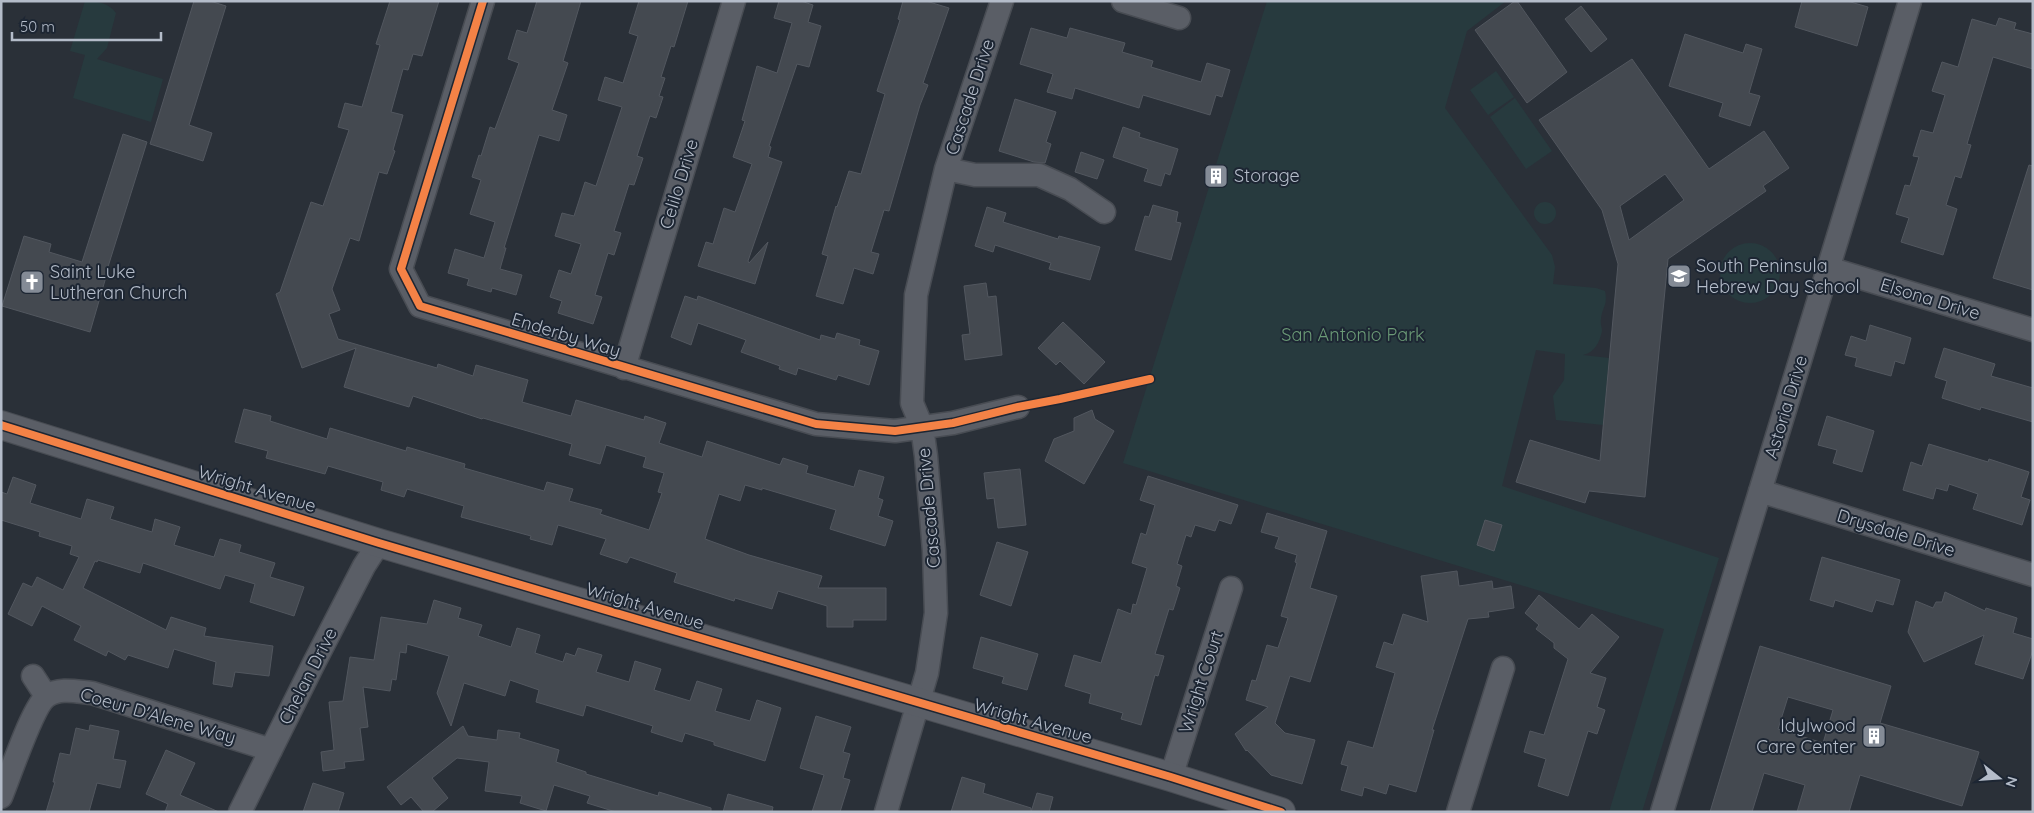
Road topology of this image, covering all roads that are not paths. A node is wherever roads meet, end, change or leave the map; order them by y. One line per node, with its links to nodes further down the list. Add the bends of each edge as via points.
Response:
1 (483, 1): 11 (street, Enderby Way, via 401,269 420,306)
2 (734, 1): 11 (street, Celilo Drive)
3 (1002, 1): 7 (street, Cascade Drive)
4 (1123, 1): 6 (street)
5 (1910, 1): 9 (street, Astoria Drive)
6 (1179, 18)
7 (946, 169): 8 (street, via 975,175 1039,175 1070,189); 14 (street, Cascade Drive, via 916,295 912,403)
8 (1104, 212)
9 (1828, 268): 10 (street, Elsona Drive); 15 (street, Astoria Drive)
10 (2033, 330)
11 (624, 368): 14 (street, Enderby Way, via 816,424 894,431)
12 (1018, 407): 14 (street, Enderby Way)
13 (1, 425): 16 (street, Wright Avenue)
14 (922, 427): 22 (street, Cascade Drive, via 934,551 936,613 927,673)
15 (1760, 491): 17 (street, Drysdale Drive); 30 (street, Astoria Drive)
16 (379, 543): 22 (street, Wright Avenue); 23 (street, Chelan Drive)
17 (2033, 575)
18 (1231, 588): 24 (street, Wright Court)
19 (1503, 668): 29 (street)
20 (34, 676): 21 (street)
21 (46, 696): 23 (street, Coeur D'Alene Way, via 61,690 92,693); 25 (street, via 35,713)
22 (918, 703): 24 (street, Wright Avenue); 27 (street, Cascade Drive)
23 (270, 750): 26 (street, Chelan Drive)
24 (1171, 777): 28 (street, Wright Avenue)
25 (1, 797)
26 (240, 812)
27 (886, 812)
28 (1281, 812)
29 (1458, 812)
30 (1662, 812)

